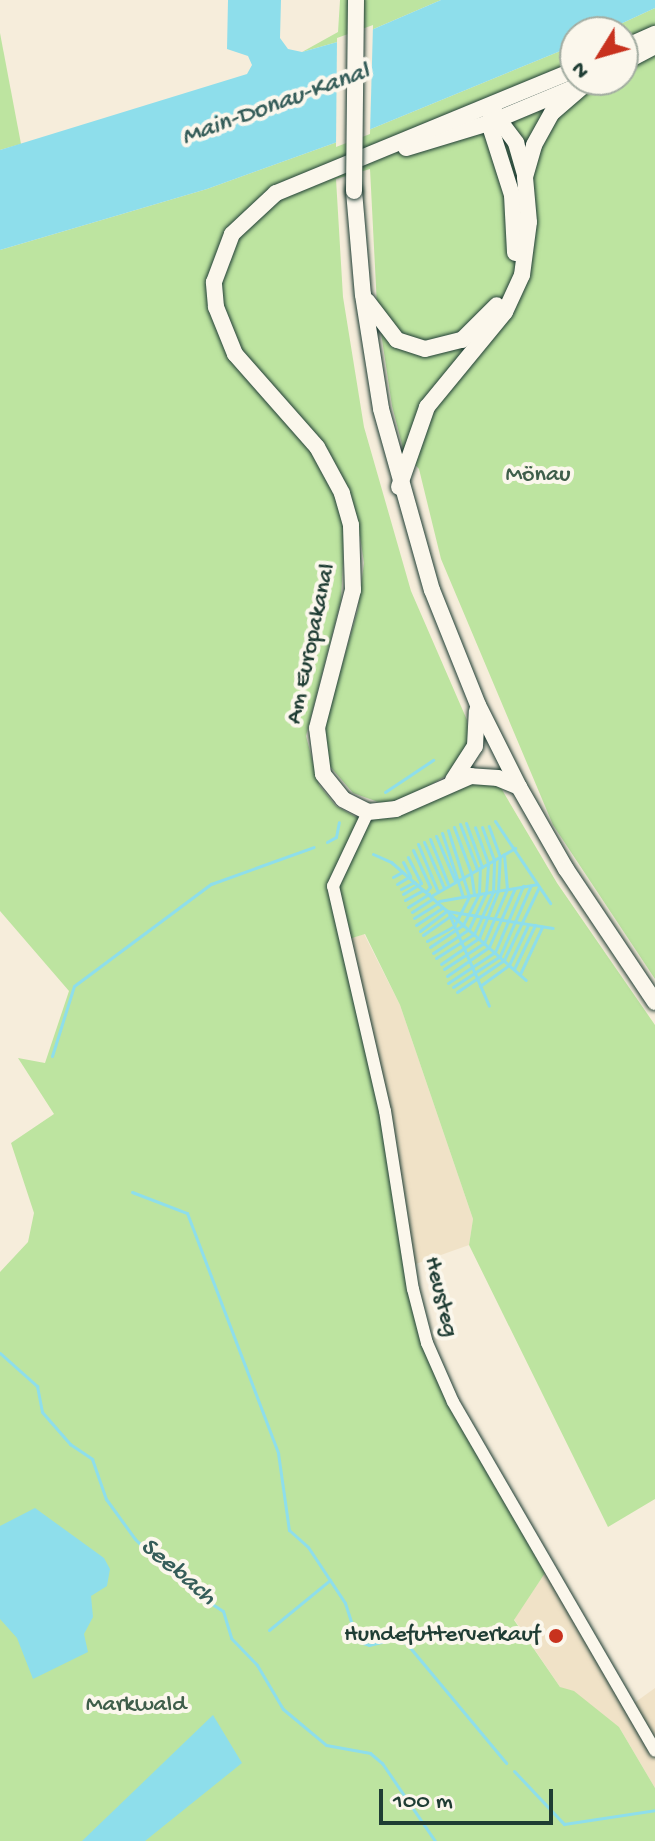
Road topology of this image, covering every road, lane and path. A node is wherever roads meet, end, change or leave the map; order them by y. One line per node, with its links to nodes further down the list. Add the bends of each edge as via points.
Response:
1 (356, 0): 7 (main road, bridge, via 354,191)
2 (559, 78): 5 (main road, Am Europakanal)
3 (559, 91): 5 (main road, Am Europakanal)
4 (572, 96): 6 (main road, via 552,113 534,145)
5 (492, 113): 6 (main road); 7 (main road, via 516,232 511,272 492,311 462,340 425,349 406,345 383,329); 12 (main road, Am Europakanal, via 276,193 249,215 226,245 214,295 235,354 317,447 347,510 353,590 320,712 316,750 328,782)
6 (525, 177): 8 (main road, via 529,222 522,275 505,312 427,407)
7 (363, 295): 8 (main road)
8 (399, 487): 9 (main road, via 432,590)
9 (478, 705): 10 (main road, via 475,746); 11 (main road)
10 (452, 781): 11 (main road, via 489,776); 12 (main road, via 396,809)
11 (519, 787): 13 (main road, via 566,869)
12 (368, 812): 14 (street, Heusteg, via 333,886 385,1111 413,1289 427,1343 453,1402)
13 (655, 1002)
14 (655, 1751)

